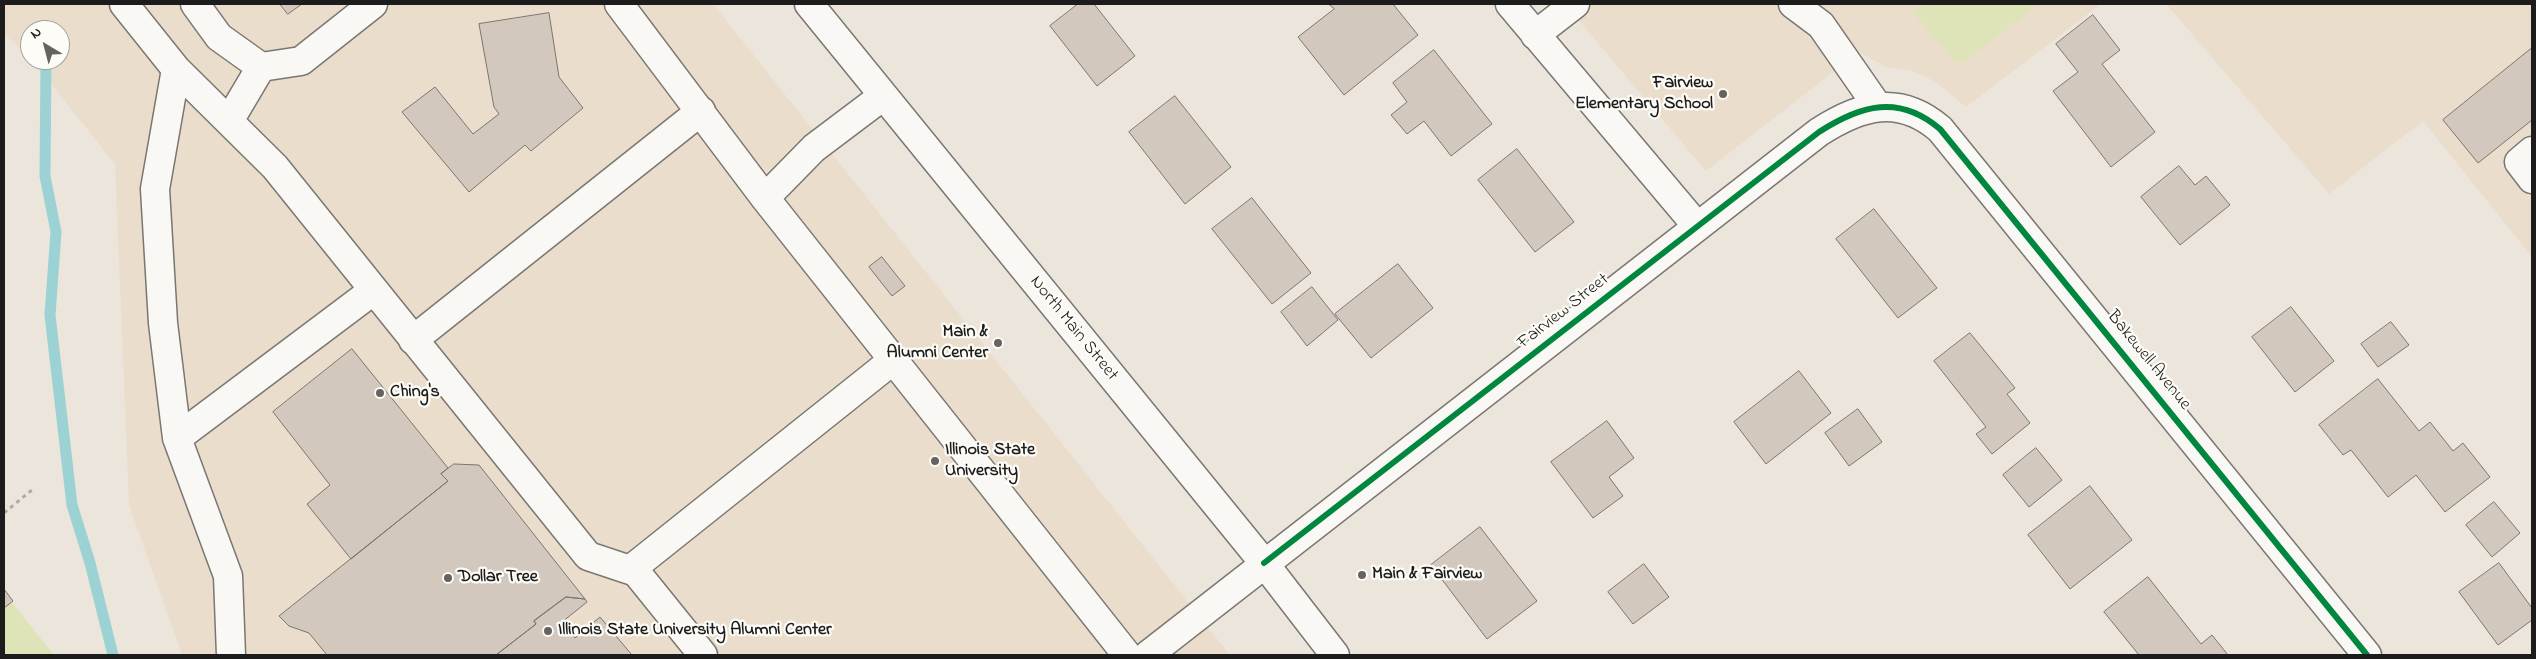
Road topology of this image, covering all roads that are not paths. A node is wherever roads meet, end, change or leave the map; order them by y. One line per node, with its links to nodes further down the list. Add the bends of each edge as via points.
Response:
1 (124, 4): 11 (street)
2 (196, 4): 10 (street, via 219,37)
3 (373, 4): 10 (street, via 301,61)
4 (619, 4): 14 (street)
5 (809, 4): 12 (street, North Main Street)
6 (1510, 4): 9 (street)
7 (1575, 4): 9 (street)
8 (1793, 4): 13 (street, via 1821,25)
9 (1535, 35): 19 (street)
10 (261, 67): 15 (street)
11 (176, 69): 15 (street); 23 (street, via 155,189 163,323)
12 (883, 96): 18 (street, via 814,148); 24 (street, North Main Street)
13 (1885, 106): 19 (street, Fairview Street, via 1840,118); 31 (street, Bakewell Avenue, via 1910,110 1940,128)
14 (701, 111): 18 (street); 21 (street)
15 (229, 121): 20 (street, via 275,167)
16 (2532, 151): 17 (street, via 2519,162)
17 (2532, 179)
18 (765, 198): 22 (street)
19 (1697, 226): 24 (street, Fairview Street)
20 (374, 290): 21 (street); 23 (street)
21 (413, 340): 25 (street, via 588,556)
22 (892, 361): 25 (street); 28 (street)
23 (177, 438): 26 (street, via 228,576)
24 (1264, 563): 29 (street, Fairview Street); 30 (street, North Main Street)
25 (630, 570): 27 (street, via 636,572)
26 (231, 655)
27 (703, 655)
28 (1126, 655)
29 (1148, 655)
30 (1335, 655)
31 (2367, 655)

